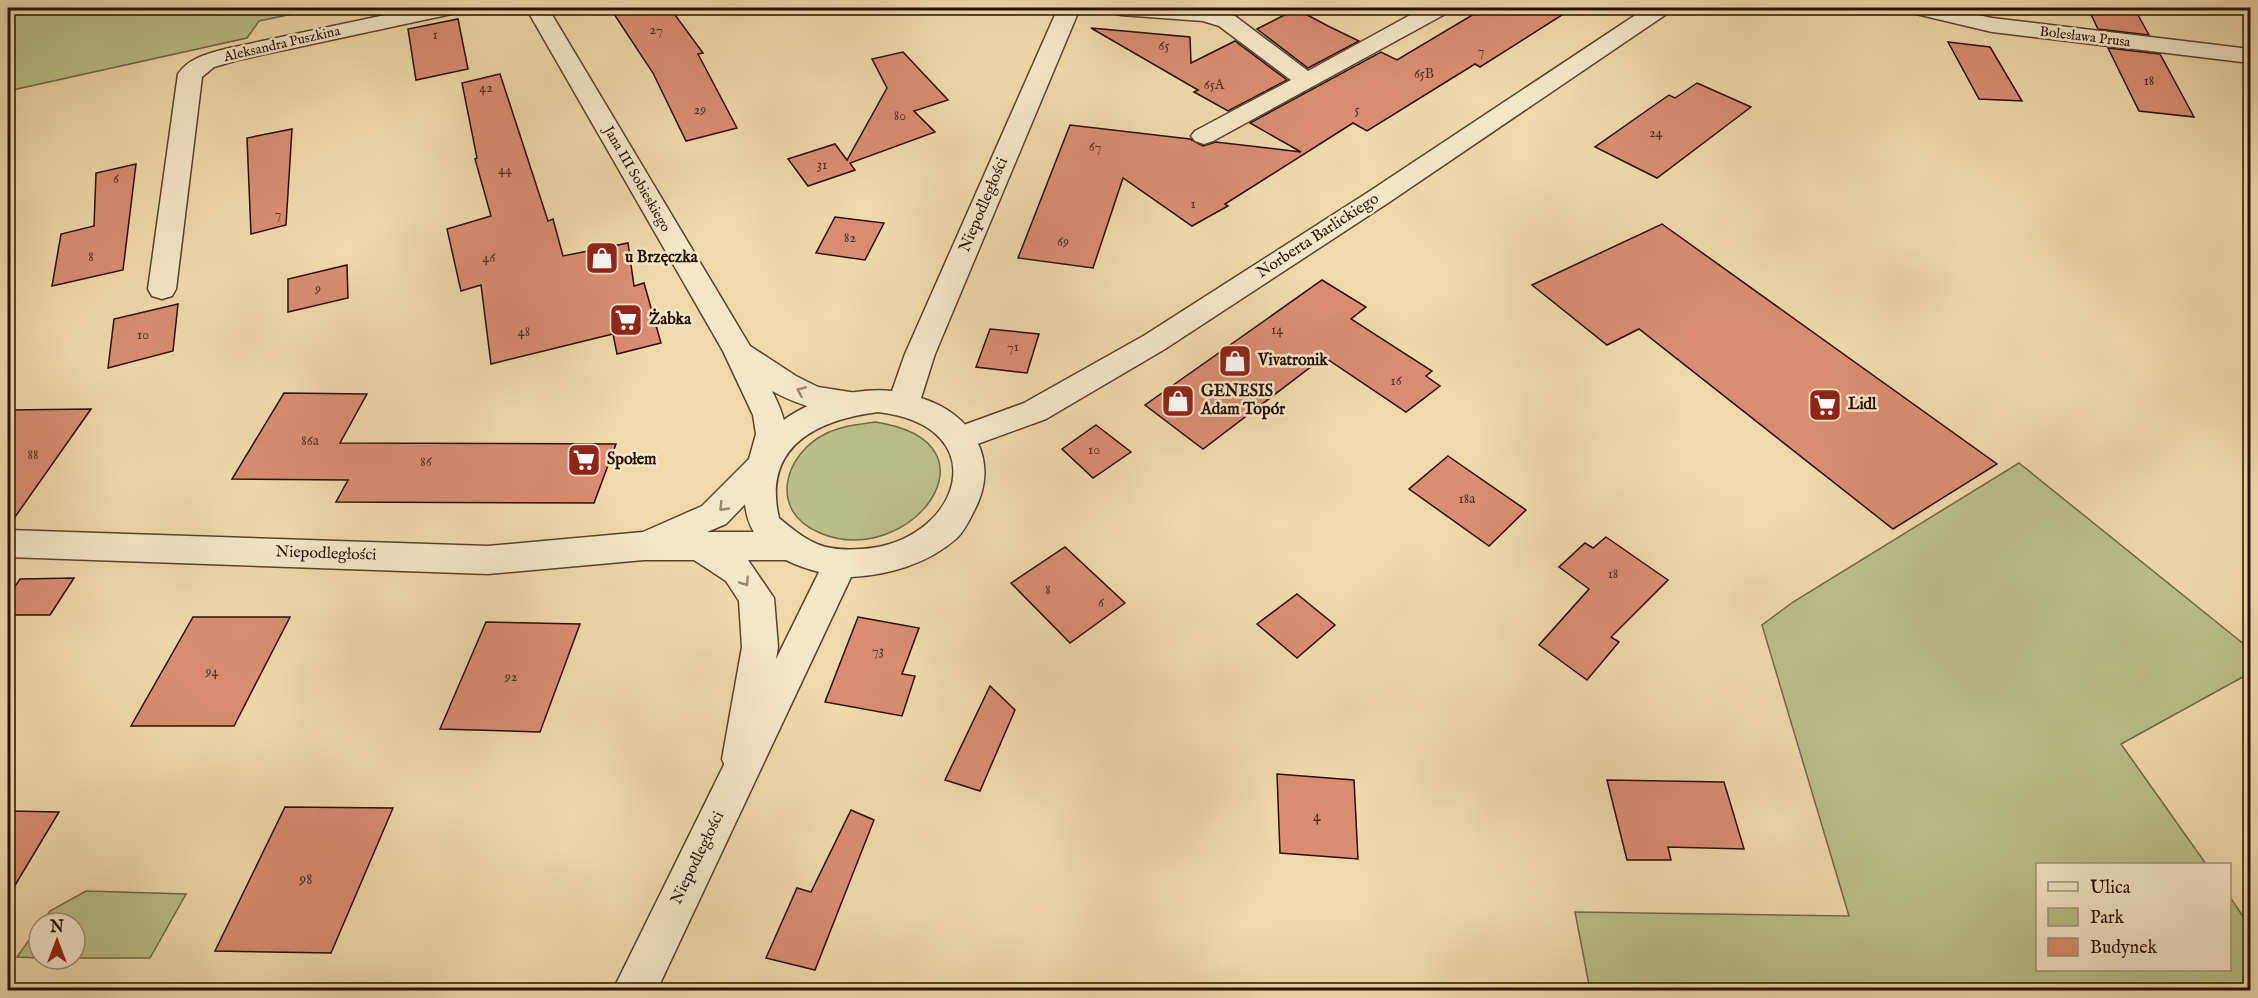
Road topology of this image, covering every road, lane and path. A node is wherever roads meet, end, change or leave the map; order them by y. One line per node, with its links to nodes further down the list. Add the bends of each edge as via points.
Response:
1 (447, 8): 12 (street, Aleksandra Puszkina, via 233,54 207,62 190,74)
2 (537, 8): 13 (street, Jana III Sobieskiego)
3 (1069, 8): 15 (street, Niepodległości, via 920,354)
4 (1121, 8): 8 (street)
5 (1439, 8): 10 (street)
6 (1660, 8): 16 (street, Norberta Barlickiego, via 1155,342 1035,411)
7 (1920, 8): 9 (street, Bolesława Prusa, via 1992,25)
8 (1229, 14): 10 (street)
9 (2250, 56)
10 (1306, 81): 11 (street)
11 (1204, 136)
12 (162, 289)
13 (738, 351): 14 (street, Jana III Sobieskiego, one-way to 13, via 803,393); 17 (street, Jana III Sobieskiego, via 769,415 772,434)
14 (858, 403): 15 (street); 17 (street, via 808,419 786,435)
15 (904, 403): 16 (street, via 943,420)
16 (961, 438): 22 (street, via 970,469 964,498 948,525 920,546 896,555)
17 (764, 465): 19 (street, Niepodległości, one-way to 19, via 714,515); 21 (street, via 760,497 764,523)
18 (8, 544): 19 (street, Niepodległości, via 488,560)
19 (644, 546): 20 (street, Niepodległości)
20 (700, 546): 21 (street, Niepodległości); 23 (street, one-way to 23, via 738,571 756,598 760,647)
21 (787, 546): 22 (street)
22 (840, 564): 23 (street, Niepodległości)
23 (739, 773): 24 (street, Niepodległości)
24 (635, 990)

